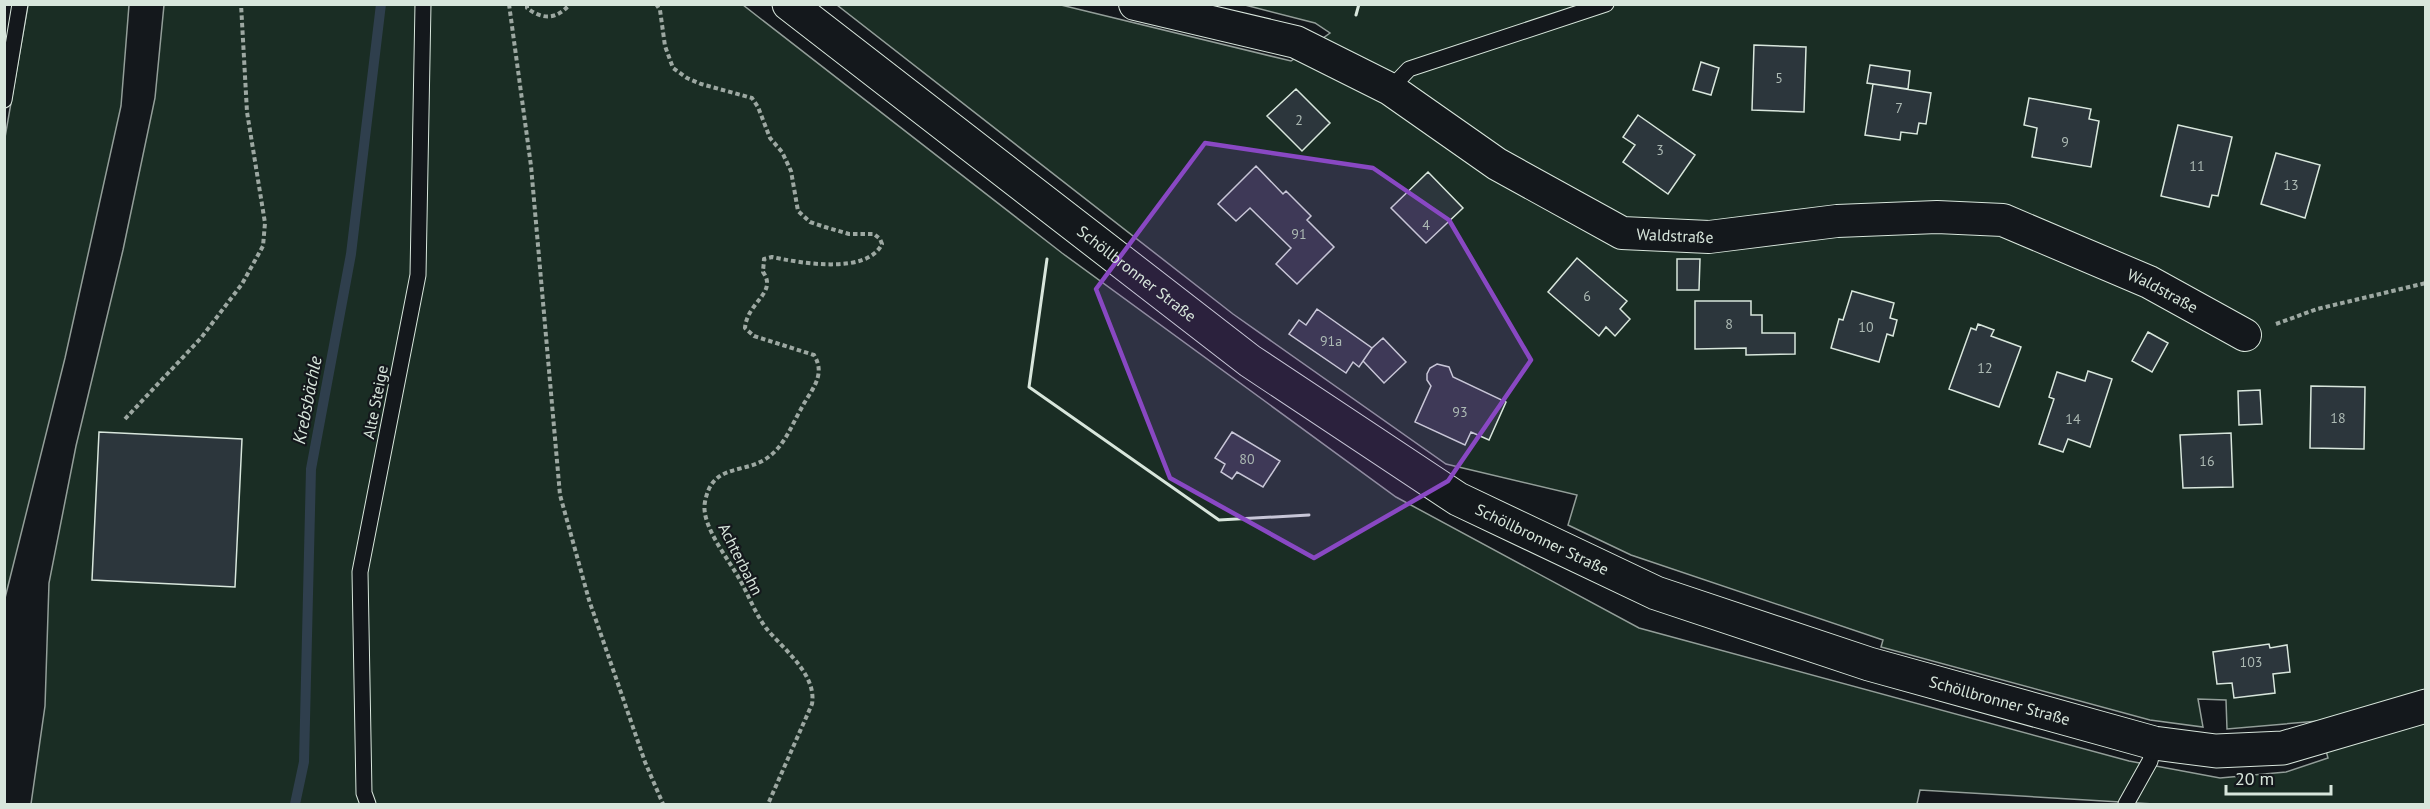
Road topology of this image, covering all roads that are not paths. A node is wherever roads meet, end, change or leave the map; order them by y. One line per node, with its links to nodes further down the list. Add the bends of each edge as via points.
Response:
1 (20, 4): 7 (lane)
2 (423, 4): 11 (lane, Alte Steige, via 418,275 360,572 364,793)
3 (789, 4): 10 (main road, Schöllbronner Straße, via 1250,361 1458,499 1656,593 1869,664)
4 (1135, 4): 6 (street, Waldstraße, via 1296,42)
5 (1606, 4): 6 (lane, via 1409,69)
6 (1390, 89): 8 (street, Waldstraße, via 1497,164 1622,233 1709,237 1837,220 2003,220 2149,282)
7 (4, 100)
8 (2245, 335)
9 (2426, 706): 10 (main road, Schöllbronner Straße, via 2283,748 2216,751)
10 (2154, 743): 12 (lane, via 2150,761)
11 (368, 804)
12 (2126, 804)

